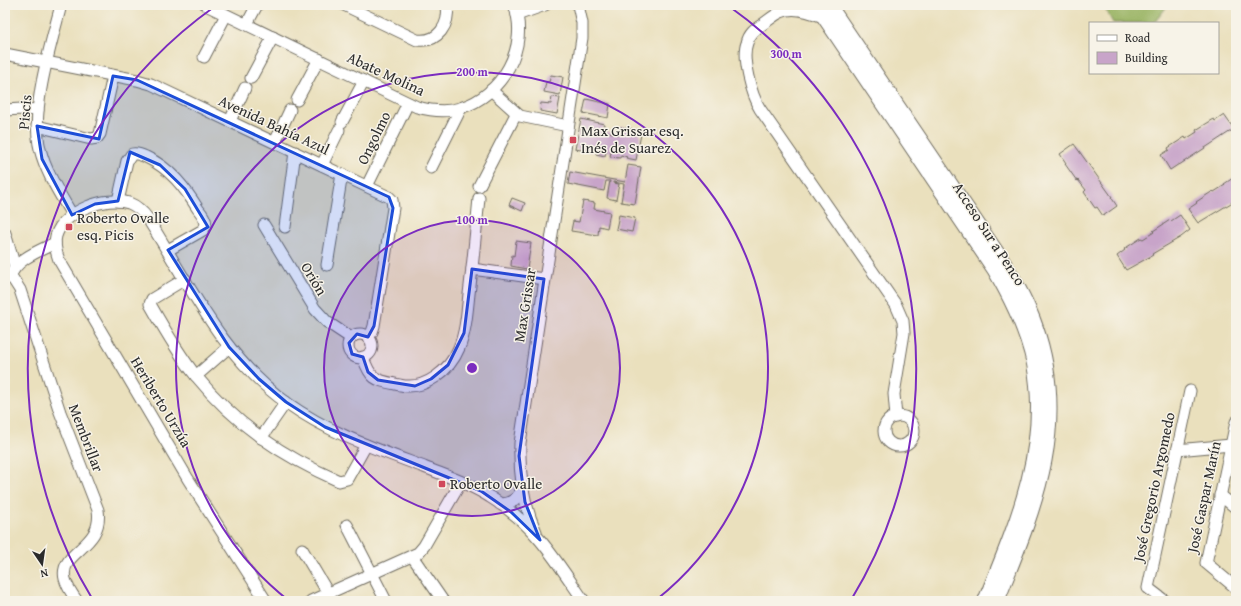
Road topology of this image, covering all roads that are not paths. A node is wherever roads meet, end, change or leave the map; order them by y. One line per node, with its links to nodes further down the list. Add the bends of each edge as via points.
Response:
1 (61, 5): 17 (street, Piscis)
2 (206, 5): 11 (street, Abate Molina)
3 (257, 5): 12 (street)
4 (344, 5): 5 (street, via 422,41 433,38 443,29 447,20)
5 (447, 5)
6 (545, 5): 10 (street)
7 (578, 5): 32 (street, Max Grissar, via 582,38)
8 (783, 8): 9 (street, via 804,11); 58 (street, via 757,28 747,41 746,57 752,92 760,109 900,313 904,333 894,394)
9 (823, 9): 82 (main road, Acceso Sur a Penco, via 994,269 1017,313 1034,363 1038,397 1034,456 1020,511); 83 (main road, Acceso Sur a Penco, via 1006,266 1022,294 1040,339 1049,393 1050,425 1046,453 1032,510)
10 (516, 10): 22 (street, Abate Molina, via 519,31 514,55 506,71)
11 (226, 15): 12 (street, Abate Molina); 15 (street)
12 (247, 24): 13 (street, Abate Molina)
13 (273, 37): 16 (street, Abate Molina); 19 (street)
14 (5, 54): 17 (street, Avenida Bahía Azul)
15 (204, 57)
16 (319, 59): 20 (street, Abate Molina); 23 (street)
17 (47, 63): 18 (street, Avenida Bahía Azul); 27 (street, Piscis)
18 (113, 76): 30 (street, Avenida Bahía Azul, via 151,84); 31 (street, via 97,138 91,139)
19 (252, 78)
20 (364, 81): 24 (street, Abate Molina); 35 (street)
21 (244, 88): 30 (street)
22 (491, 90): 25 (street, Abate Molina, via 477,101); 29 (street)
23 (297, 100)
24 (408, 103): 25 (street, Abate Molina, via 437,111); 38 (street, Ongolmo)
25 (461, 108): 36 (street)
26 (5, 110): 27 (street)
27 (38, 110): 31 (street, Piscis)
28 (290, 110): 33 (street)
29 (516, 114): 32 (street, via 528,119); 47 (street, via 479,192)
30 (230, 121): 33 (street, Avenida Bahía Azul)
31 (37, 126): 40 (street, Piscis, via 42,159)
32 (568, 126): 50 (street, Max Grissar)
33 (274, 142): 34 (street, Avenida Bahía Azul)
34 (295, 152): 35 (street, Avenida Bahía Azul); 42 (street)
35 (322, 165): 37 (street, Avenida Bahía Azul)
36 (432, 168)
37 (342, 174): 38 (street, Avenida Bahía Azul); 46 (street)
38 (367, 186): 51 (street, Avenida Bahía Azul, via 389,197 393,208 374,326)
39 (118, 201): 40 (street, via 95,204); 45 (street, via 131,203 141,210); 45 (street, via 127,161 132,154 153,160 178,181 206,225 203,230)
40 (72, 216): 44 (street, via 61,226)
41 (264, 224): 52 (street, Orión, via 314,309 326,322)
42 (285, 227)
43 (5, 233): 48 (street, Membrillar)
44 (55, 243): 48 (street, via 22,261); 77 (street, Heriberto Urzúa, via 56,254 66,273 188,479)
45 (168, 250): 49 (street)
46 (327, 265)
47 (472, 269): 50 (street); 54 (street, via 460,346 448,365 431,380 421,385 409,386 378,380 368,372)
48 (10, 273): 76 (street, Membrillar, via 20,290 60,412 98,510 99,523 95,534 68,561 65,571 65,581)
49 (185, 279): 53 (street); 55 (street, via 152,299 150,304)
50 (544, 279): 65 (street, Max Grissar, via 521,430 519,456)
51 (368, 337): 52 (street, via 360,334); 54 (street, Avenida Bahía Azul, via 372,347)
52 (351, 338): 54 (street, via 350,351 357,357)
53 (229, 347): 55 (street); 57 (street, via 259,379)
54 (363, 357)
55 (196, 376): 60 (street)
56 (1190, 392): 63 (street, José Gregorio Argomedo)
57 (286, 402): 60 (street); 61 (street, via 325,426)
58 (896, 417)
59 (1236, 422): 62 (street, José Gaspar Marín)
60 (261, 438): 61 (street, via 297,461 342,481 347,479)
61 (366, 445): 64 (street)
62 (1231, 445): 63 (street); 66 (street, José Gaspar Marín)
63 (1177, 450): 84 (street, José Gregorio Argomedo, via 1148,588)
64 (461, 482): 67 (street); 72 (street, via 421,550)
65 (522, 489): 67 (street, via 518,497 510,503); 70 (street, Max Grissar, via 529,515)
66 (1220, 495): 68 (street); 74 (street, José Gaspar Marín, via 1206,563)
67 (500, 504): 70 (street, via 522,521)
68 (1236, 508)
69 (347, 525): 73 (street)
70 (540, 540): 81 (street)
71 (302, 549): 75 (street)
72 (412, 556): 73 (street); 80 (street)
73 (372, 574): 75 (street); 79 (street)
74 (1236, 588)
75 (328, 593): 78 (street)
76 (77, 601)
77 (266, 601)
78 (311, 601)
79 (386, 601)
80 (443, 601)
81 (584, 601)
82 (985, 601)
83 (997, 601)
84 (1164, 601)

